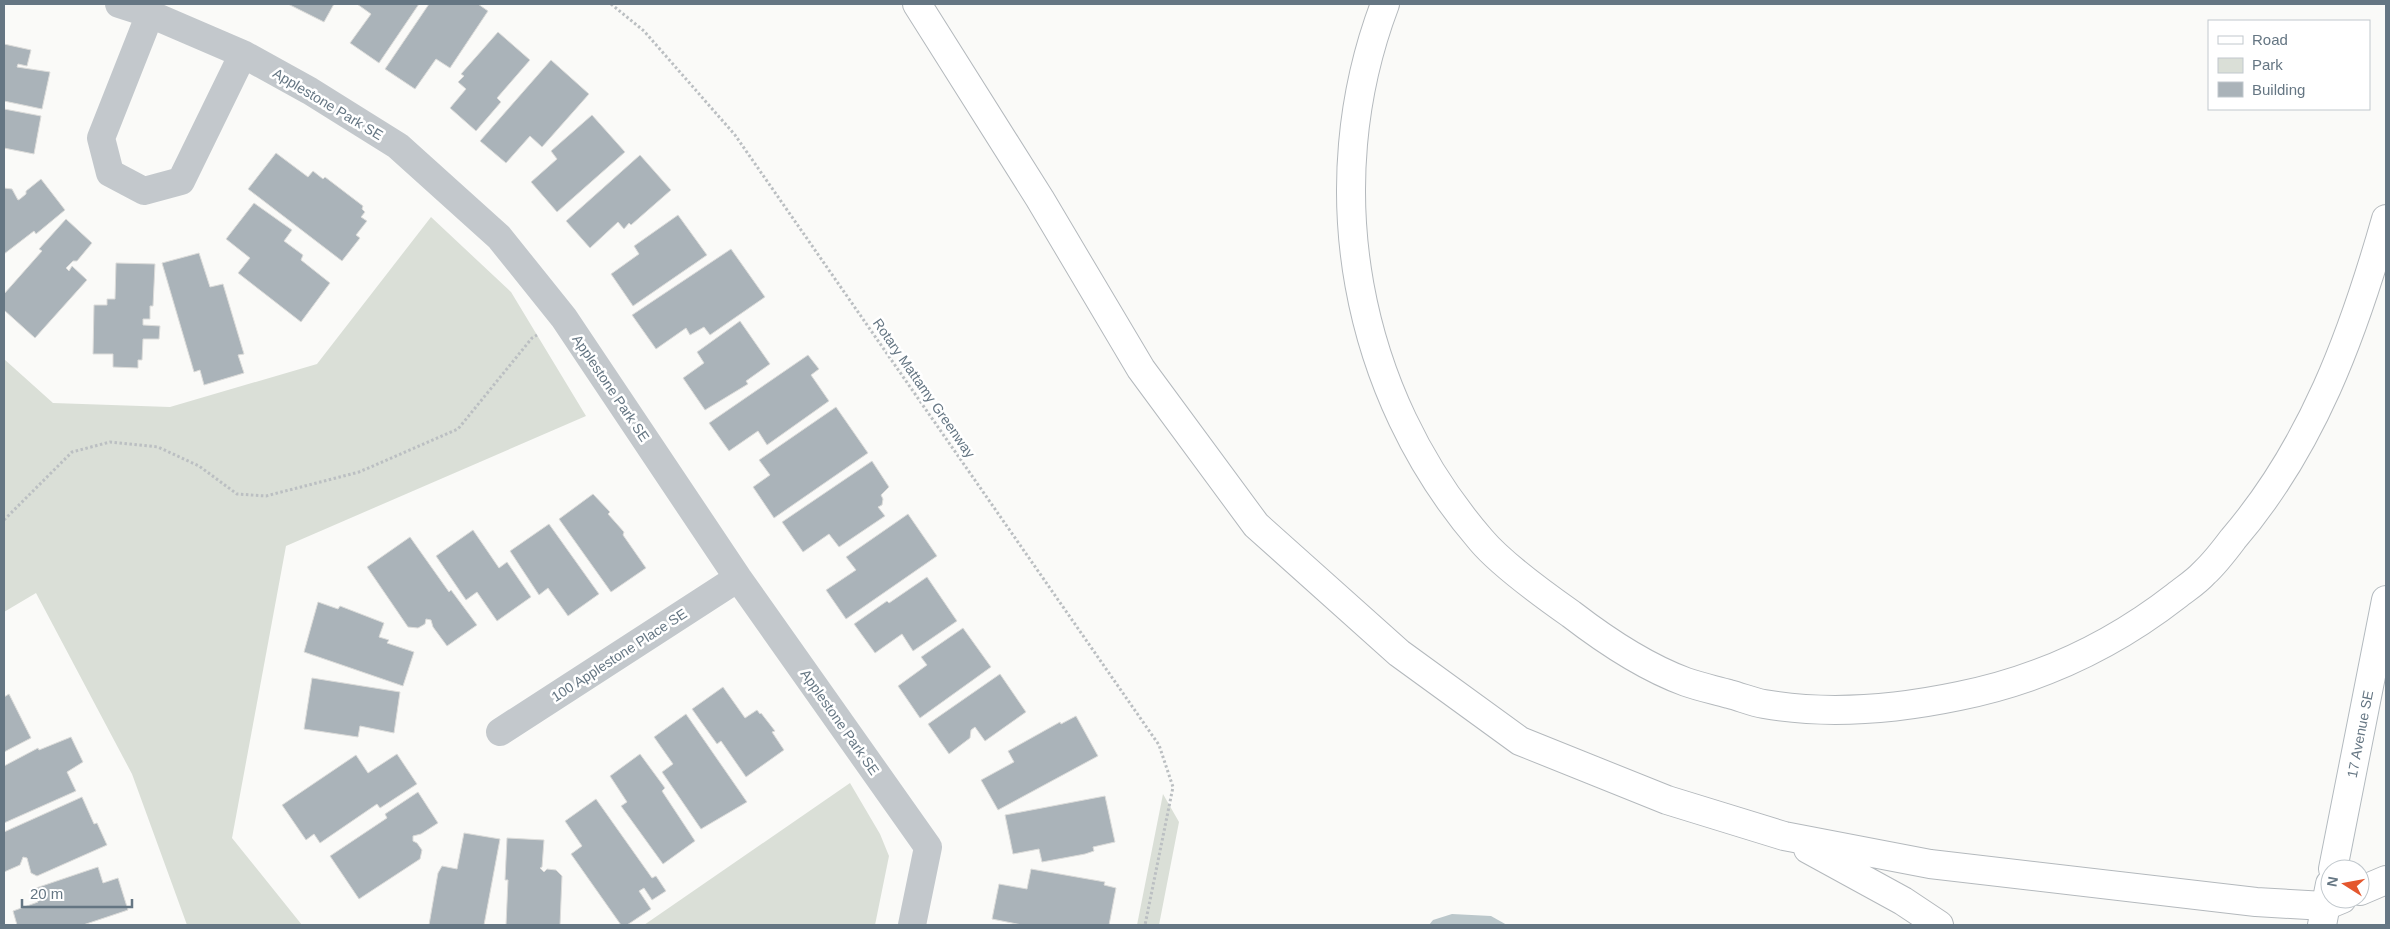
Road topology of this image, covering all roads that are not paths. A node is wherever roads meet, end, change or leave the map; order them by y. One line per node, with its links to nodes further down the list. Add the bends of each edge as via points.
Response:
1 (119, 4): 4 (street, Applestone Park SE)
2 (917, 4): 10 (main road, via 1142,369 1256,525 1399,653 1520,741 1667,800)
3 (1386, 4): 6 (main road, via 1361,87 1350,168 1352,247 1368,325 1395,404 1433,476 1483,543 1547,597 1612,644 1684,682 1763,704 1842,710 1920,704 1996,688 2071,660 2149,617 2204,574 2256,513 2300,444 2327,391 2363,301)
4 (150, 14): 5 (street, Applestone Park SE); 5 (street, via 101,138 110,173 144,191 181,181)
5 (243, 54): 7 (street, Applestone Park SE, via 398,146 499,237 564,318)
6 (2386, 219)
7 (738, 578): 9 (street, 100 Applestone Place SE); 15 (street, Applestone Park SE, via 928,847)
8 (2386, 600): 11 (main road, 17 Avenue SE)
9 (500, 732)
10 (1784, 836): 14 (main road, via 1930,864 2256,902); 16 (main road, via 1903,900)
11 (2335, 859)
12 (2386, 880): 13 (main road)
13 (2370, 887)
14 (2320, 903)
15 (912, 925)
16 (1939, 925)

